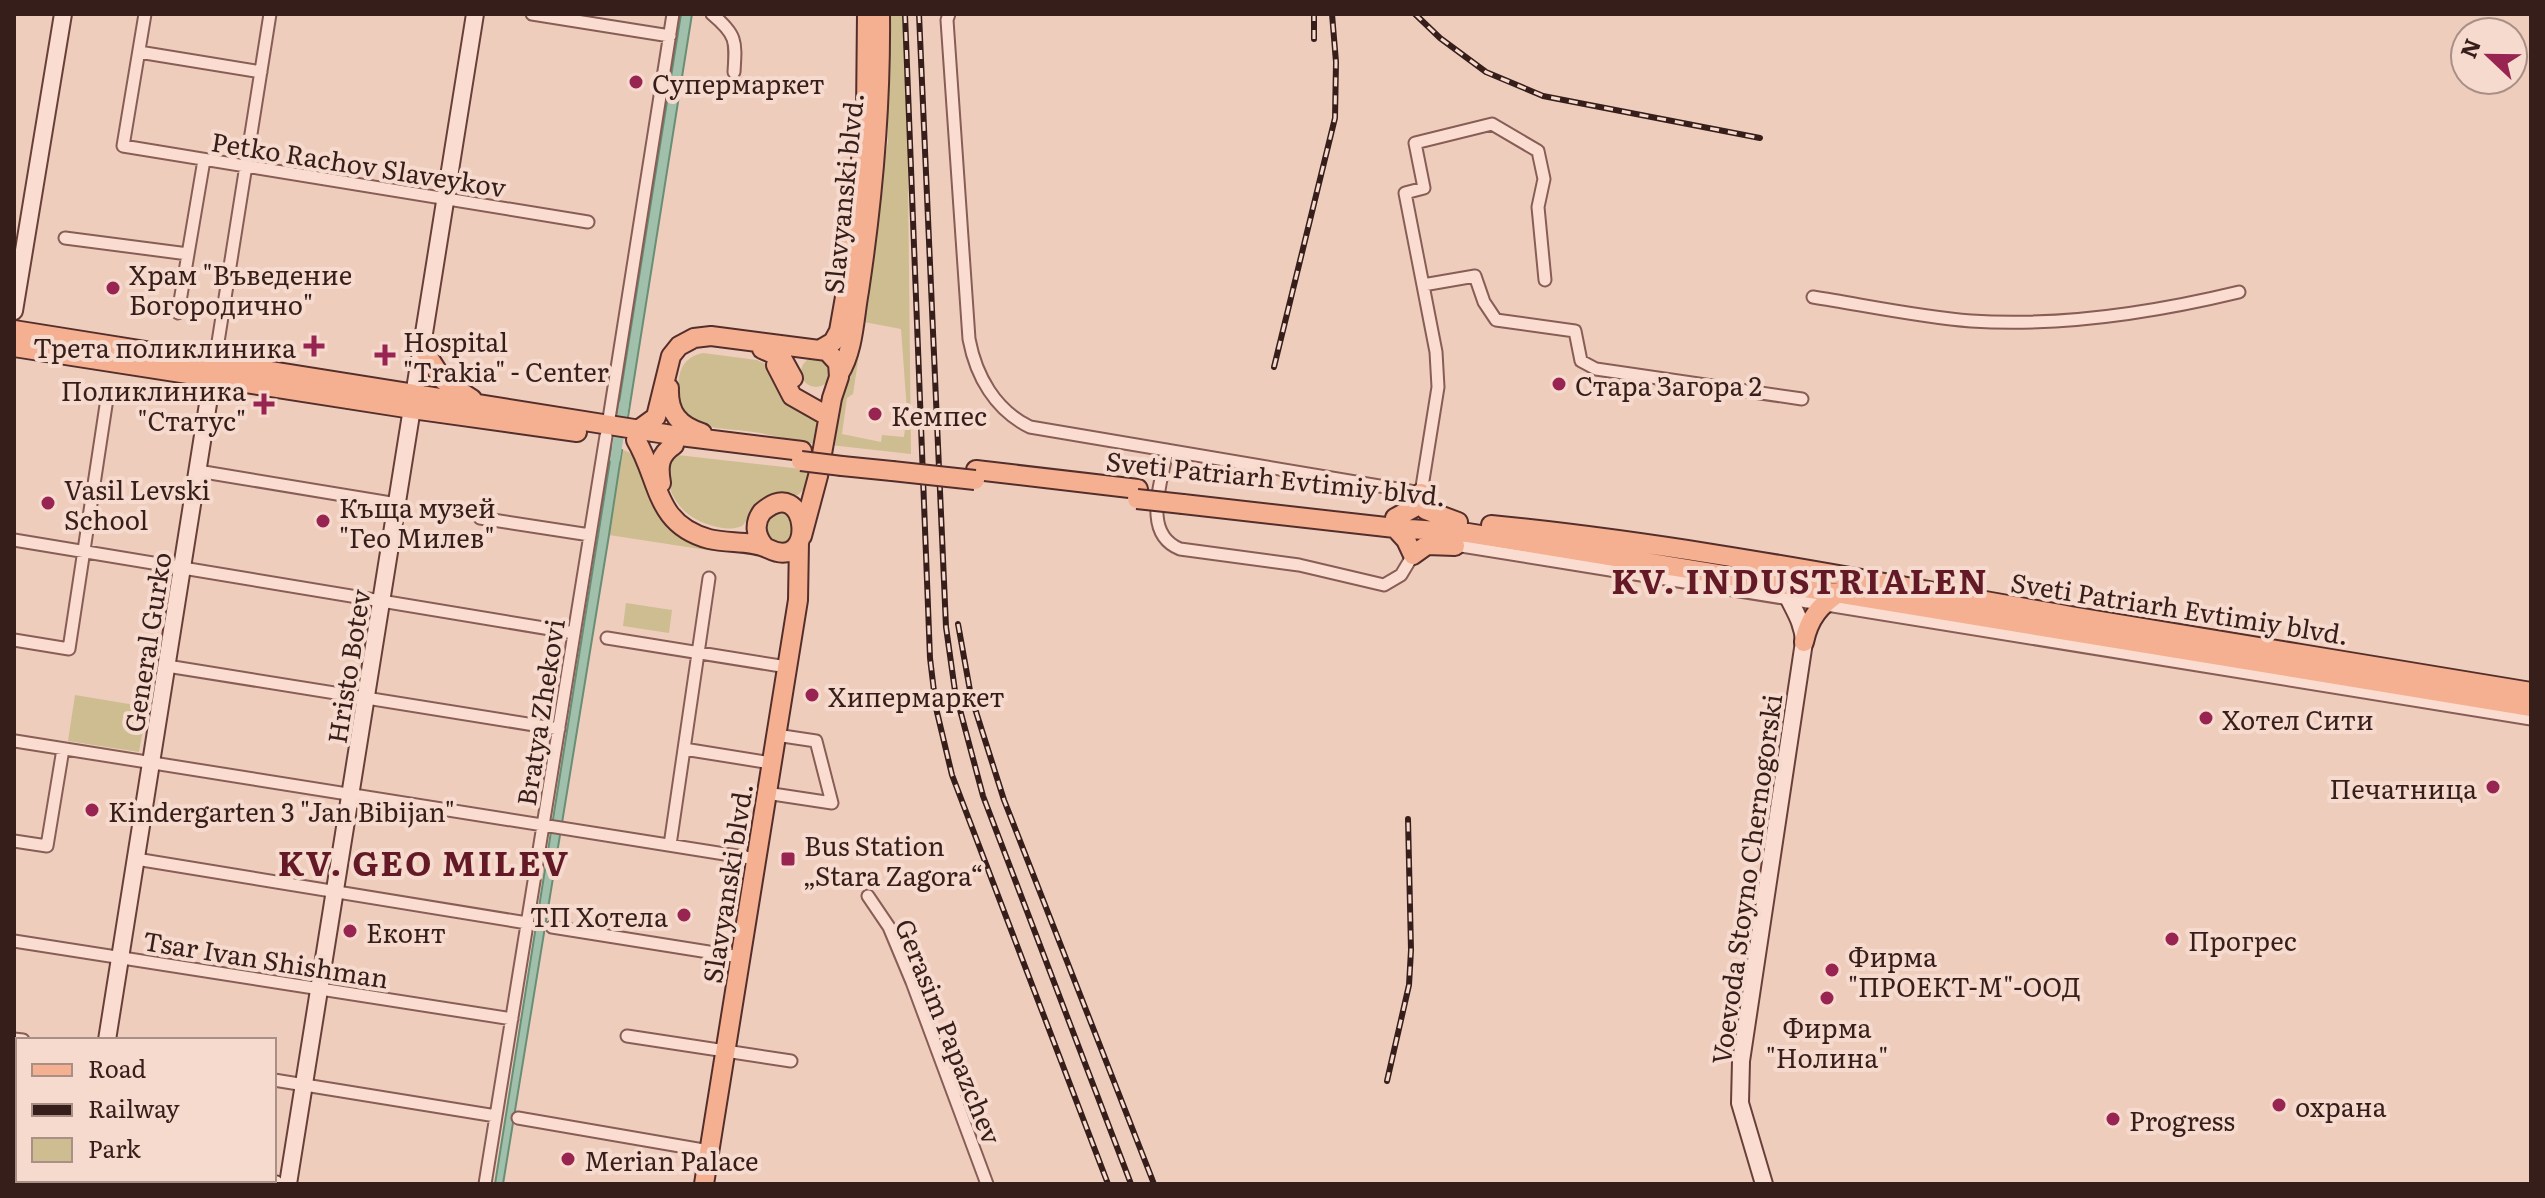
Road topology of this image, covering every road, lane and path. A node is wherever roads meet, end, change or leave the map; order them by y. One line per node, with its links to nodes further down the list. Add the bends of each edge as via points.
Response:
1 (54, 14): 22 (street)
2 (63, 14): 27 (street)
3 (145, 14): 13 (street)
4 (270, 14): 14 (street, General Gurko)
5 (475, 14): 18 (street, Hristo Botev)
6 (532, 14): 12 (street)
7 (673, 14): 12 (street, Bratya Zhekovi)
8 (712, 14): 15 (street, via 733,35)
9 (867, 14): 33 (main road, Slavyanski blvd., via 866,113 848,280 839,331 833,342)
10 (880, 14): 36 (main road, Slavyanski blvd., via 880,111 869,224 849,350)
11 (949, 14): 46 (street, via 969,339 978,373 998,402 1030,427)
12 (670, 36): 43 (street, Bratya Zhekovi)
13 (139, 52): 14 (street); 16 (street, Petko Rachov Slaveykov, via 123,146)
14 (261, 72): 17 (street, General Gurko)
15 (734, 72)
16 (204, 160): 17 (street, Petko Rachov Slaveykov); 21 (street)
17 (246, 167): 18 (street, Petko Rachov Slaveykov); 34 (street, General Gurko)
18 (446, 199): 19 (street, Petko Rachov Slaveykov); 32 (street, Hristo Botev)
19 (588, 222)
20 (65, 238): 21 (street)
21 (188, 254): 28 (street)
22 (14, 262)
23 (1545, 280): 24 (street, via 1538,207 1544,179 1538,151 1492,124 1415,143 1424,188 1405,193)
24 (1423, 285): 39 (street, via 1475,276 1496,320 1575,331 1581,361 1596,369); 50 (street, via 1438,387)
25 (2239, 292): 26 (street, via 2180,305 2023,323 1967,321)
26 (1813, 297)
27 (14, 311)
28 (178, 313)
29 (14, 330): 34 (main road, Sveti Patriarh Evtimiy blvd.)
30 (718, 344): 35 (main road, via 776,354); 42 (main road, via 771,361 792,396); 44 (main road, via 701,343 679,357 669,401 683,425)
31 (14, 347): 34 (main road, Sveti Patriarh Evtimiy blvd.)
32 (422, 347): 40 (street, Hristo Botev); 41 (main road, via 443,380)
33 (815, 350): 35 (main road, via 796,360); 36 (main road, via 836,360); 43 (main road, via 711,336 689,340 667,363 656,417)
34 (214, 370): 40 (main road, Sveti Patriarh Evtimiy blvd.); 48 (street, General Gurko)
35 (793, 378): 38 (main road)
36 (837, 380): 38 (main road, via 821,395); 42 (main road, Slavyanski blvd.)
37 (108, 392): 62 (street)
38 (805, 393): 42 (main road)
39 (1802, 399)
40 (413, 402): 41 (main road, Sveti Patriarh Evtimiy blvd.); 43 (main road, Sveti Patriarh Evtimiy blvd.); 51 (street, Hristo Botev)
41 (481, 405): 43 (main road, Sveti Patriarh Evtimiy blvd.)
42 (824, 420): 49 (main road, Slavyanski blvd.)
43 (623, 433): 44 (main road, Sveti Patriarh Evtimiy blvd.); 45 (main road, Sveti Patriarh Evtimiy blvd.); 57 (street, Bratya Zhekovi); 61 (main road, via 648,461 658,497 677,522 703,537)
44 (731, 443): 47 (main road, Sveti Patriarh Evtimiy blvd.)
45 (674, 445): 47 (main road, Sveti Patriarh Evtimiy blvd.); 54 (main road, via 662,455 660,475 666,496 684,517 706,530 731,535 749,529)
46 (1167, 450): 50 (street); 63 (street, via 1156,513 1161,537 1169,545 1299,565 1384,585 1401,575)
47 (802, 456): 56 (main road, Sveti Patriarh Evtimiy blvd., bridge)
48 (198, 471): 51 (street); 64 (street, General Gurko)
49 (816, 485): 52 (main road); 58 (main road, Slavyanski blvd.)
50 (1421, 493): 55 (main road, via 1426,510); 56 (main road, via 1415,507)
51 (397, 504): 69 (street, Hristo Botev)
52 (790, 507): 54 (main road, via 773,505); 58 (main road, via 802,519)
53 (480, 518): 57 (street)
54 (759, 518): 61 (main road, via 757,533)
55 (1458, 522): 56 (main road, Sveti Patriarh Evtimiy blvd.); 66 (main road, Sveti Patriarh Evtimiy blvd., via 1585,536)
56 (1395, 523): 60 (street); 63 (main road); 66 (main road, Sveti Patriarh Evtimiy blvd.)
57 (590, 535): 71 (street, Bratya Zhekovi)
58 (800, 539): 61 (main road, via 788,550); 67 (main road, Slavyanski blvd.)
59 (14, 540): 62 (street)
60 (1455, 546): 63 (main road, via 1427,545); 66 (street)
61 (770, 548): 67 (main road, via 793,573)
62 (83, 552): 64 (street); 73 (street, via 69,649)
63 (1413, 555)
64 (182, 569): 69 (street); 76 (street, General Gurko)
65 (709, 578): 75 (street)
66 (1785, 583): 68 (main road, Sveti Patriarh Evtimiy blvd.); 70 (street); 74 (street, Voevoda Stoyno Chernogorski); 78 (main road, Sveti Patriarh Evtimiy blvd., via 2072,617)
67 (799, 590): 77 (main road, Slavyanski blvd.)
68 (1840, 592): 70 (main road); 80 (main road, Sveti Patriarh Evtimiy blvd.)
69 (381, 602): 71 (street); 79 (street, Hristo Botev)
70 (1823, 605): 74 (main road, via 1811,618); 81 (street)
71 (574, 633): 82 (street, Bratya Zhekovi)
72 (607, 638): 75 (street)
73 (14, 640)
74 (1804, 642): 118 (street, Voevoda Stoyno Chernogorski, via 1741,1061 1740,1103)
75 (698, 652): 77 (street); 86 (street)
76 (167, 666): 79 (street); 87 (street, General Gurko)
77 (787, 667): 83 (main road, Slavyanski blvd.)
78 (2531, 692)
79 (366, 698): 82 (street); 90 (street, Hristo Botev)
80 (2531, 707)
81 (2531, 719)
82 (559, 729): 91 (street, Bratya Zhekovi)
83 (776, 735): 88 (main road, Slavyanski blvd.); 89 (street, via 816,741 832,803)
84 (15, 741): 85 (street)
85 (63, 749): 87 (street); 92 (street, via 47,846)
86 (684, 749): 88 (street); 93 (street)
87 (151, 763): 90 (street); 94 (street, General Gurko)
88 (771, 763): 89 (main road, Slavyanski blvd.)
89 (766, 793): 95 (main road, Slavyanski blvd.)
90 (350, 795): 91 (street); 96 (street, Hristo Botev)
91 (547, 826): 93 (street); 98 (street, Bratya Zhekovi)
92 (14, 841)
93 (670, 845): 95 (street)
94 (136, 859): 96 (street); 102 (street, General Gurko)
95 (756, 859): 101 (main road, Slavyanski blvd.)
96 (335, 891): 98 (street); 103 (street, Hristo Botev)
97 (868, 896): 117 (street, Gerasim Papazchev, via 889,927 912,982)
98 (527, 923): 104 (street, Bratya Zhekovi)
99 (552, 927): 101 (street)
100 (14, 941): 102 (street, Tsar Ivan Shishman)
101 (740, 957): 107 (main road, Slavyanski blvd.)
102 (120, 958): 103 (street, Tsar Ivan Shishman); 106 (street, General Gurko)
103 (319, 989): 104 (street, Tsar Ivan Shishman); 110 (street, Hristo Botev)
104 (512, 1019): 111 (street, Bratya Zhekovi)
105 (627, 1036): 107 (street)
106 (107, 1038)
107 (725, 1051): 108 (street); 113 (main road, Slavyanski blvd.)
108 (791, 1061)
109 (276, 1080): 110 (street)
110 (304, 1085): 111 (street); 114 (street, Hristo Botev)
111 (496, 1116): 115 (street, Bratya Zhekovi)
112 (518, 1118): 113 (street)
113 (709, 1151): 116 (main road, Slavyanski blvd.)
114 (288, 1184)
115 (485, 1184)
116 (704, 1184)
117 (987, 1184)
118 (1764, 1184)

